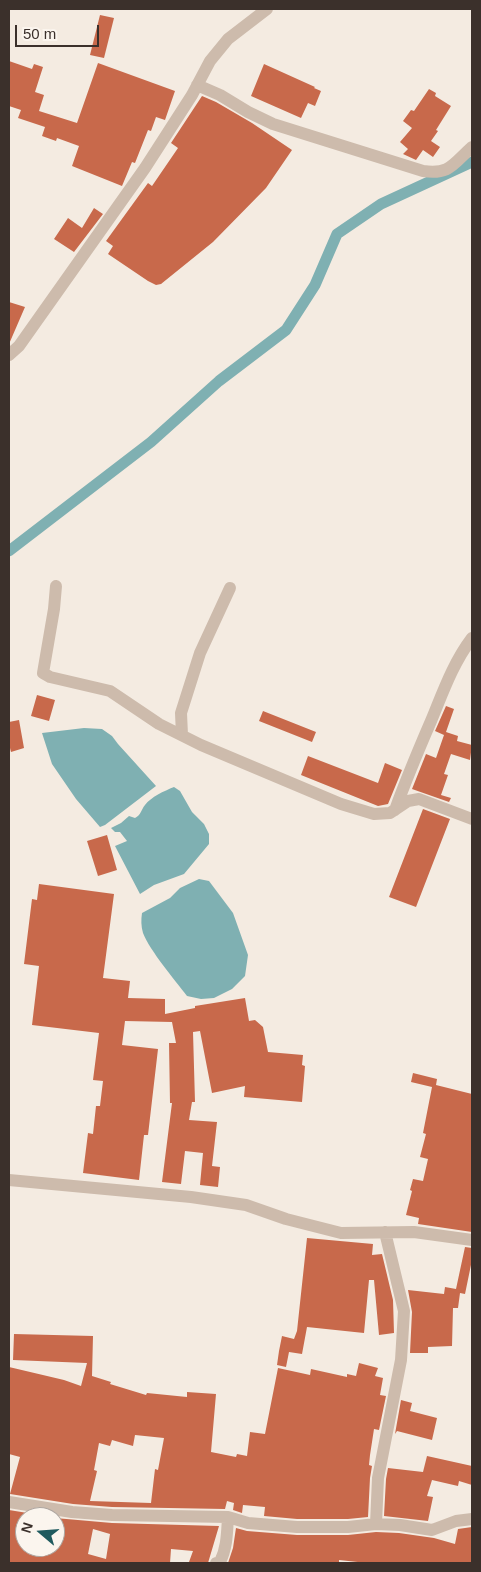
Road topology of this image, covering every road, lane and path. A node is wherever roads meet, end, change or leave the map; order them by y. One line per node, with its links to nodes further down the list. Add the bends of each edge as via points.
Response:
1 (267, 9): 2 (street, via 228,39 210,60)
2 (197, 85): 3 (street, via 273,124 423,171 446,171); 4 (street, via 145,168 19,346)
3 (472, 147)
4 (9, 355)
5 (56, 586): 8 (street, via 44,673 110,691 159,724)
6 (230, 588): 8 (street, via 200,653 181,712)
7 (472, 638): 9 (street, via 450,675)
8 (182, 735): 9 (street, via 341,804 374,814)
9 (395, 810): 10 (street, via 408,801 419,799)
10 (472, 820)
11 (9, 1180): 12 (street, via 191,1197 246,1205 341,1233)
12 (385, 1232): 13 (street, via 414,1232); 17 (street, via 404,1311 401,1360 378,1478)
13 (472, 1240)
14 (9, 1502): 15 (street, via 112,1515)
15 (228, 1517): 17 (street, via 248,1523 297,1527); 18 (street, via 224,1554)
16 (472, 1519): 17 (street, via 432,1530)
17 (376, 1524)
18 (216, 1563)

